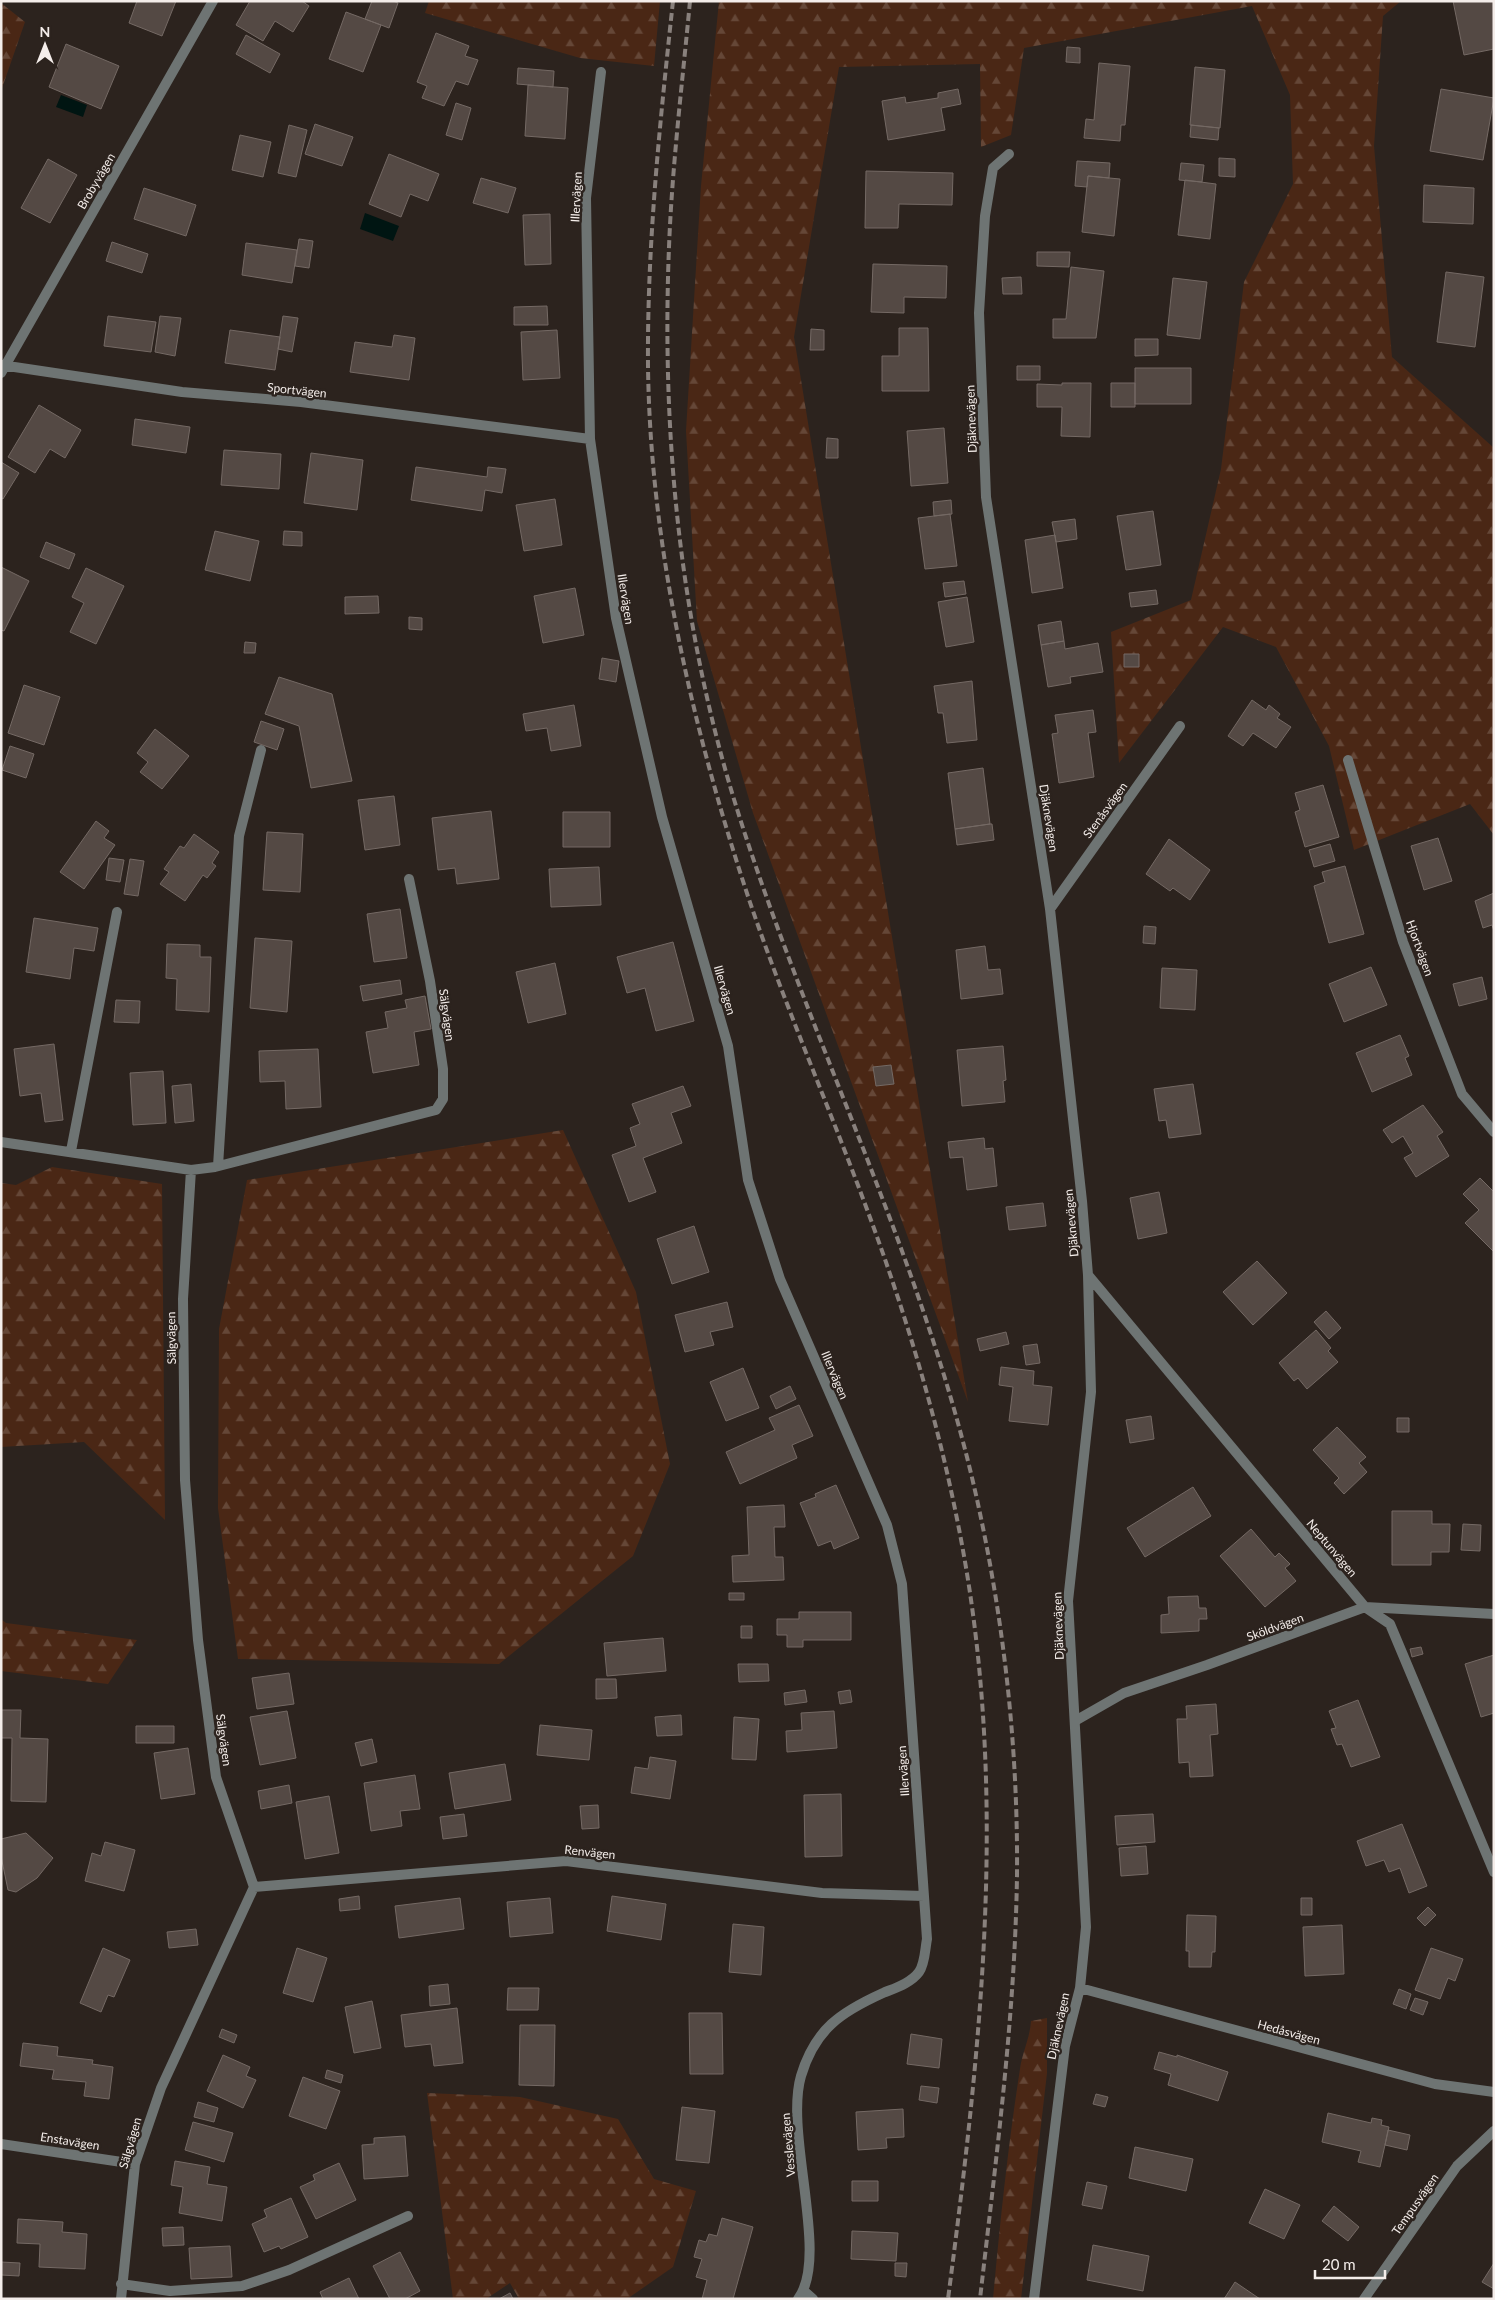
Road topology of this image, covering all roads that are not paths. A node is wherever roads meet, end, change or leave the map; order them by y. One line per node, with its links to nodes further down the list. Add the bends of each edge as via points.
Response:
1 (214, 1): 4 (street, Brobyvägen)
2 (600, 72): 5 (street, Illervägen, via 586,198)
3 (1009, 154): 10 (street, Djäknevägen, via 993,168 985,216 980,313 986,497)
4 (2, 368): 5 (street, Sportvägen)
5 (590, 439): 23 (street, Illervägen, via 616,618 662,817 728,1046 748,1180 780,1279 886,1525 902,1584)
6 (1180, 726): 10 (street, Stenåsvägen)
7 (261, 750): 15 (street, via 239,836)
8 (1348, 760): 12 (street, Hjortvägen, via 1403,942 1462,1094)
9 (409, 879): 15 (street, Sälgvägen, via 430,981 443,1069 443,1100 436,1110)
10 (1050, 909): 17 (street, Djäknevägen)
11 (117, 912): 14 (street)
12 (1494, 1132)
13 (1, 1142): 14 (street, Sälgvägen)
14 (71, 1151): 16 (street, Sälgvägen)
15 (218, 1166): 16 (street, Sälgvägen)
16 (191, 1170): 22 (street, Sälgvägen, via 183,1299 185,1480 198,1640 216,1777)
17 (1088, 1275): 18 (street, Neptunvägen); 20 (street, Djäknevägen, via 1091,1392 1068,1601)
18 (1364, 1607): 19 (street, Sköldvägen); 20 (street, Sköldvägen, via 1124,1693); 21 (street, Neptunvägen, via 1390,1624)
19 (1494, 1614)
20 (1075, 1721): 24 (street, Djäknevägen, via 1086,1927)
21 (1494, 1872)
22 (254, 1887): 23 (street, Renvägen, via 566,1861 822,1893); 28 (street, Sälgvägen, via 161,2088)
23 (924, 1896): 31 (street, Vesslevägen, via 927,1939 919,1972 903,1984 846,2012 824,2029 801,2076 797,2115 811,2258)
24 (1080, 1988): 25 (street, Hedåsvägen, via 1434,2084); 34 (street, Djäknevägen, via 1065,2046)
25 (1494, 2092)
26 (1494, 2131): 35 (street, Tempusvägen, via 1457,2166)
27 (1, 2144): 28 (street, Enstavägen)
28 (135, 2164): 30 (street, Sälgvägen)
29 (408, 2216): 30 (street, via 289,2270 242,2286 170,2291)
30 (121, 2284): 32 (street, Sälgvägen)
31 (801, 2295): 33 (street)
32 (121, 2299)
33 (813, 2299)
34 (1034, 2299)
35 (1364, 2299)

